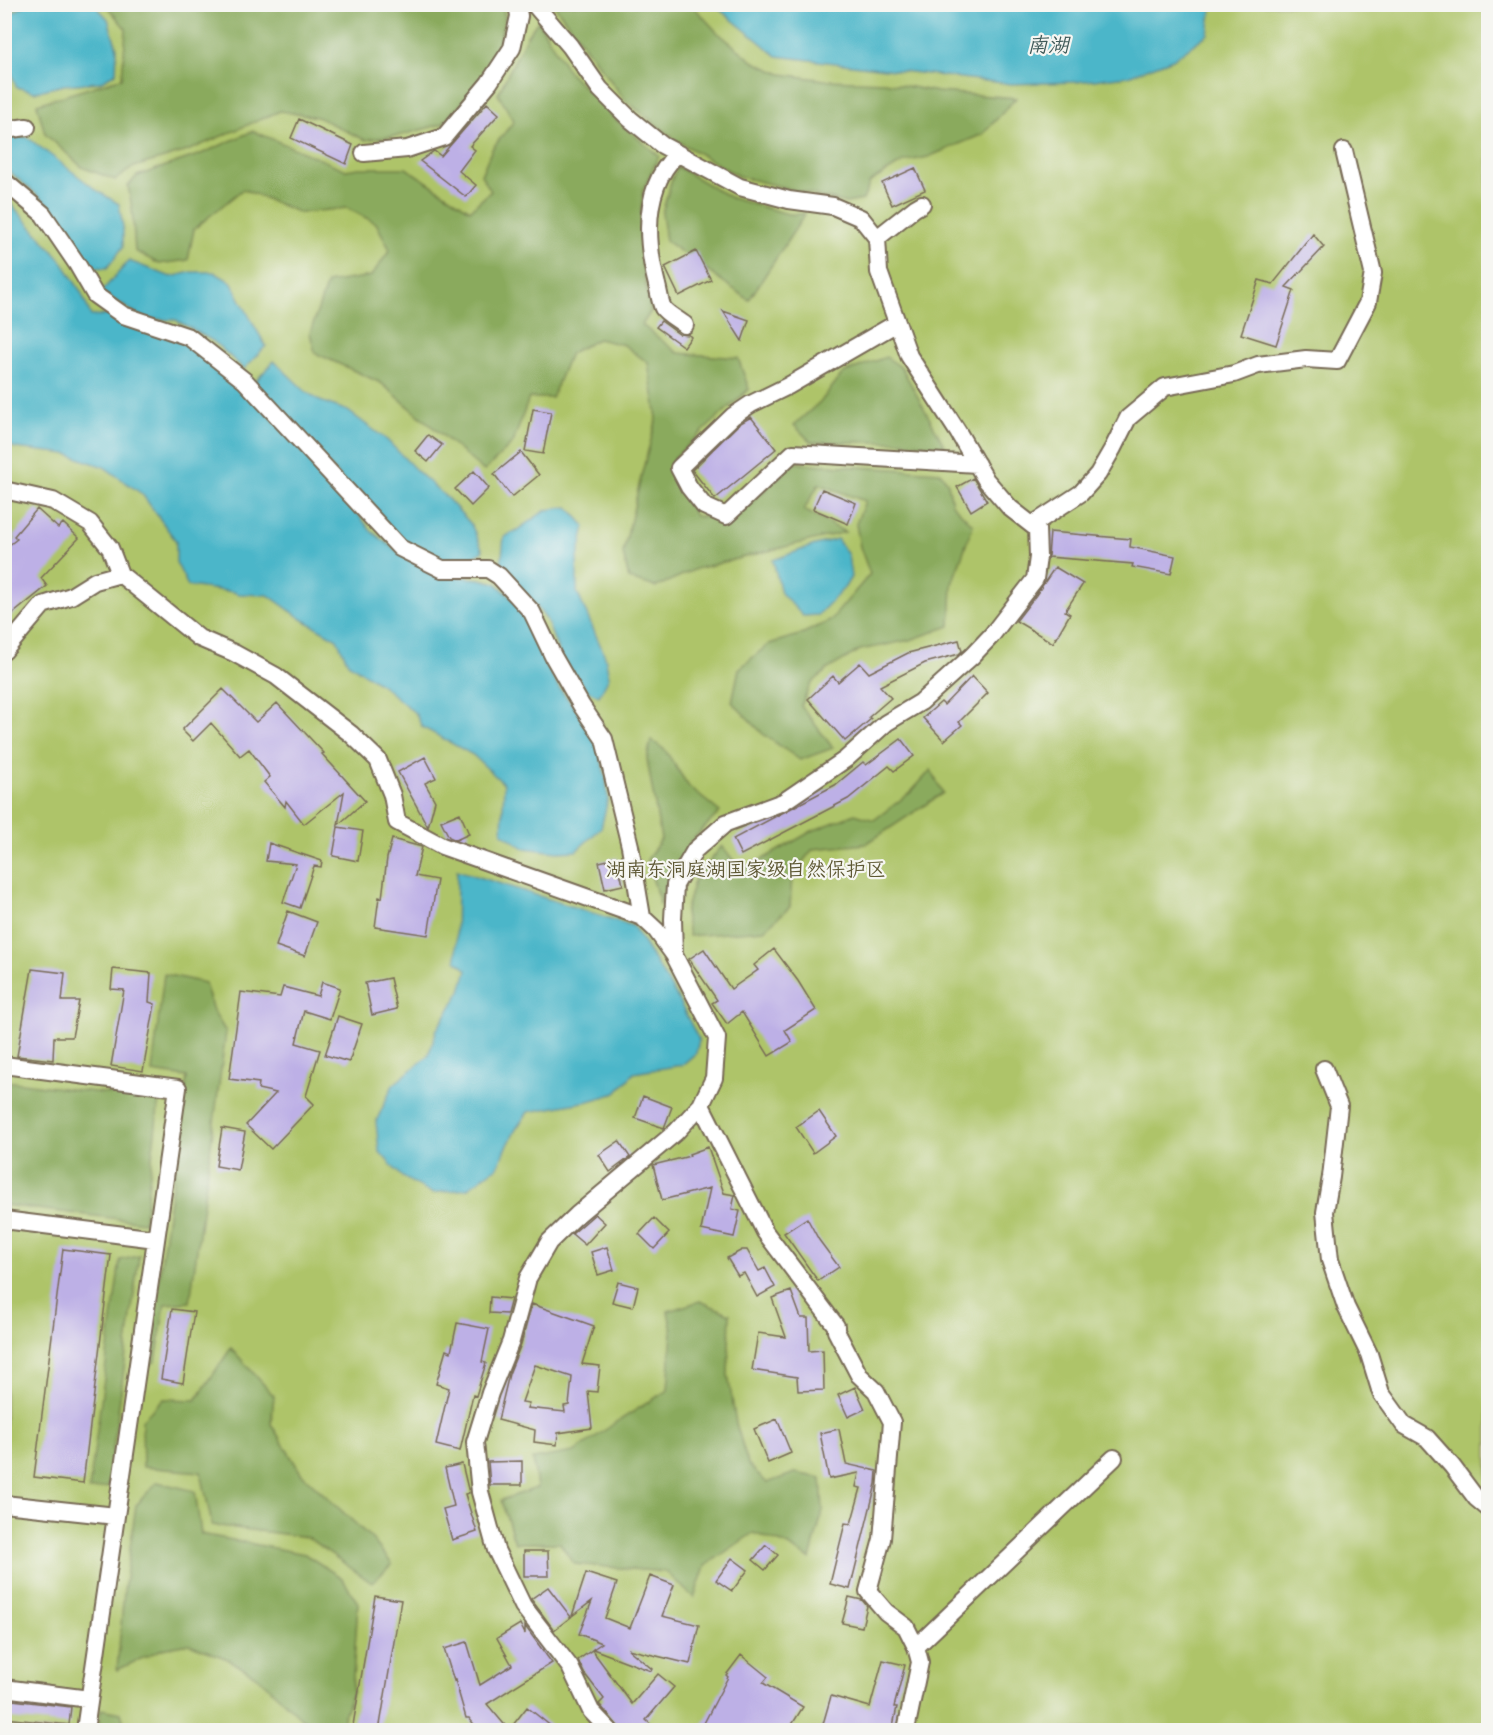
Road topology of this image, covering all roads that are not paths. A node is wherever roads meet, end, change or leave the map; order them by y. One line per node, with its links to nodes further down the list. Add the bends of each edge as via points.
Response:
1 (517, 4): 6 (street, via 519,16 512,48 444,137 407,149)
2 (534, 4): 7 (street, via 600,89 630,119)
3 (27, 127): 4 (street)
4 (4, 130)
5 (1344, 151): 15 (street, via 1373,273 1368,302 1337,361 1306,359 1258,365 1234,374 1166,387 1128,418 1098,474 1081,493)
6 (364, 153)
7 (677, 154): 10 (street, via 740,187 833,206 861,218); 12 (street, via 666,164 651,206 650,254 664,309)
8 (4, 181): 18 (street, via 43,214 95,295 123,315 189,337 244,381 400,548 442,569 488,569 532,612 553,656 604,739 630,846)
9 (922, 204): 10 (street)
10 (876, 238): 11 (street, via 879,272)
11 (897, 323): 13 (street, via 909,356); 13 (street, via 733,416 679,468 689,487 704,506 726,516 793,453)
12 (685, 325)
13 (976, 464): 15 (street, via 1004,501)
14 (4, 490): 16 (street, via 53,501 90,523 110,548)
15 (1032, 525): 19 (street, via 1037,529 1038,547 1035,579 972,656 921,702 886,723 846,759 783,802 726,823 695,850 675,885)
16 (120, 574): 17 (street, via 43,605); 18 (street, via 199,638 276,676 351,734 378,760 392,795 397,822 442,846)
17 (4, 651)
18 (642, 917): 19 (street)
19 (674, 955): 22 (street, via 717,1038 714,1078)
20 (4, 1065): 24 (street, via 178,1088)
21 (1324, 1069): 27 (street, via 1339,1106 1325,1212 1330,1260 1346,1307 1369,1354 1381,1393 1404,1425 1427,1438)
22 (701, 1106): 29 (street, via 765,1232 836,1326 859,1375 876,1391 892,1422 882,1539 868,1591 906,1627); 33 (street, via 549,1242 528,1278 475,1442 480,1492 496,1550 523,1606 570,1667 591,1711)
23 (4, 1220): 24 (street)
24 (156, 1239): 28 (street)
25 (1114, 1458): 29 (street)
26 (4, 1504): 28 (street)
27 (1488, 1508)
28 (116, 1516): 31 (street)
29 (916, 1647): 34 (street, via 920,1662)
30 (4, 1688): 31 (street)
31 (89, 1699): 32 (street)
32 (85, 1731)
33 (609, 1731)
34 (906, 1731)

